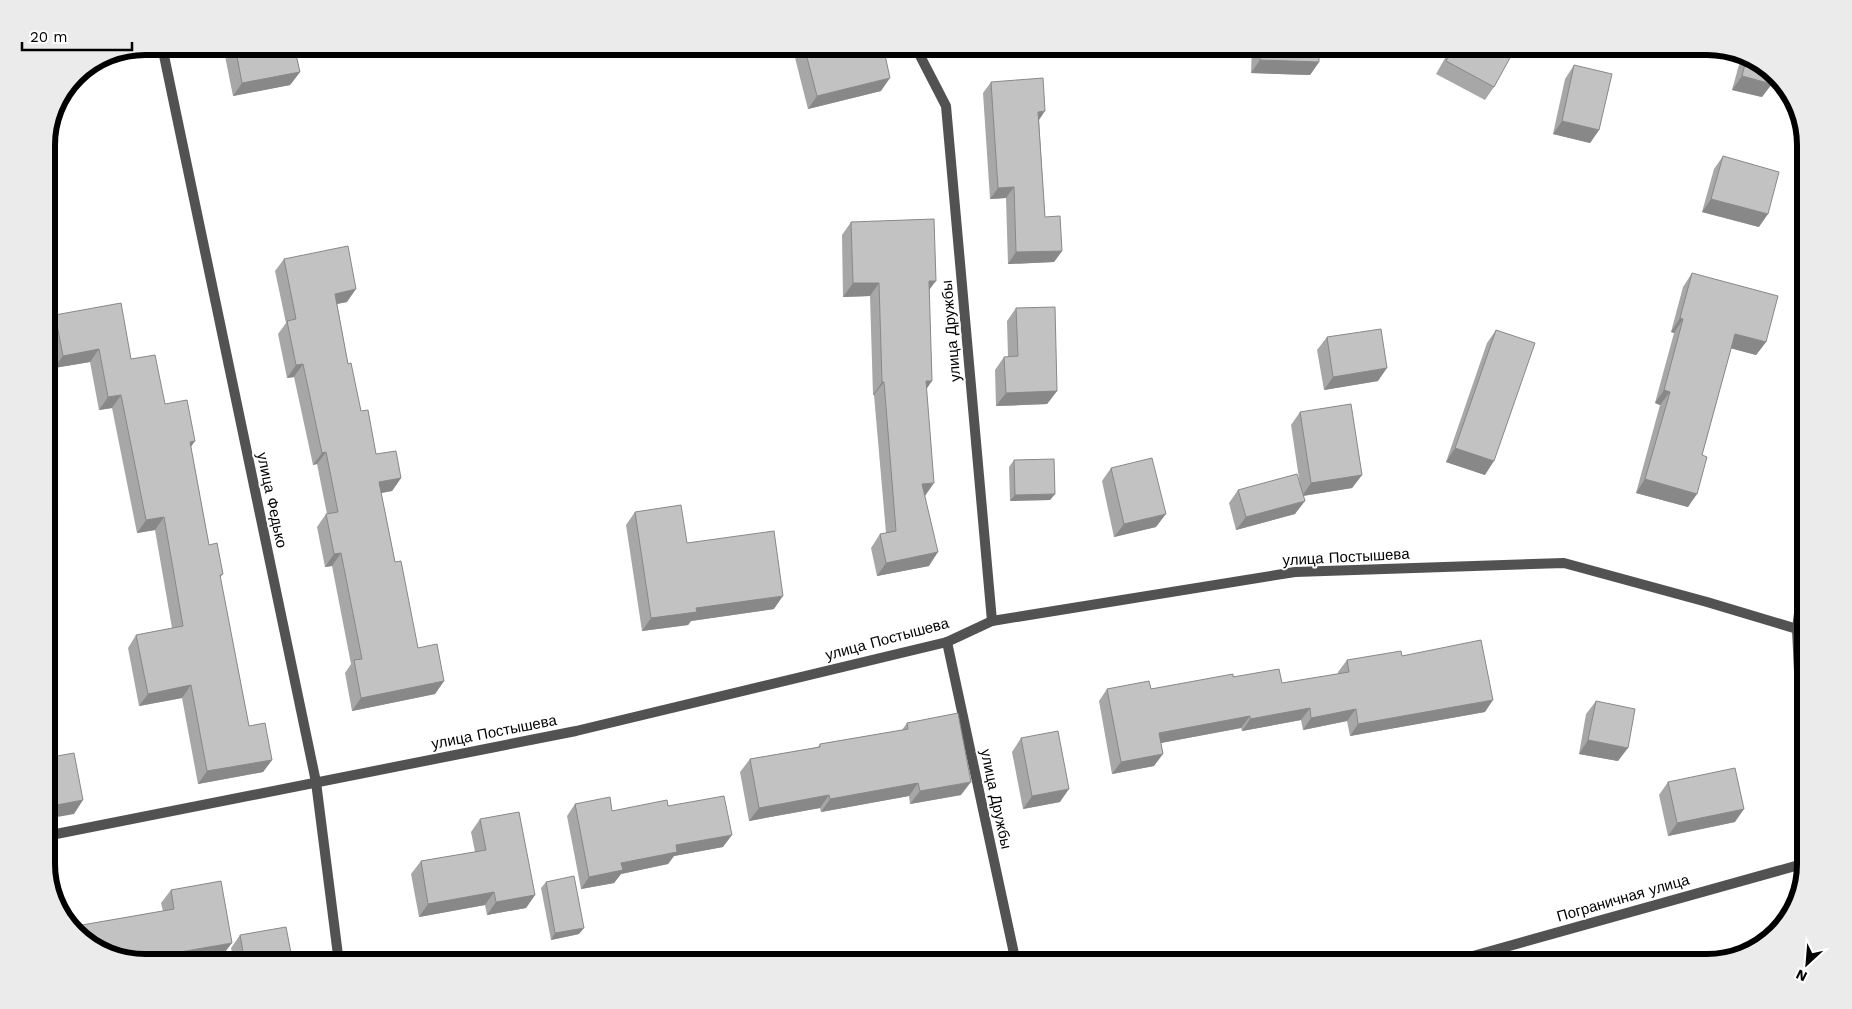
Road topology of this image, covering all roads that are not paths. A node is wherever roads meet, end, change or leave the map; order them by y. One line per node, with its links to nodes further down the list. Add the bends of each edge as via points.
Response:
1 (164, 55): 6 (street, улица Федько)
2 (920, 55): 3 (street, улица Дружбы, via 946,106)
3 (992, 621): 4 (street, улица Постышева, via 1296,572 1564,563); 5 (street, улица Постышева)
4 (1797, 629)
5 (947, 642): 6 (street, улица Постышева, via 576,731); 10 (street, улица Дружбы)
6 (316, 782): 7 (street, улица Постышева); 9 (street, улица Федько)
7 (55, 834)
8 (1797, 865): 11 (street, Пограничная улица)
9 (338, 954)
10 (1014, 954)
11 (1480, 954)

